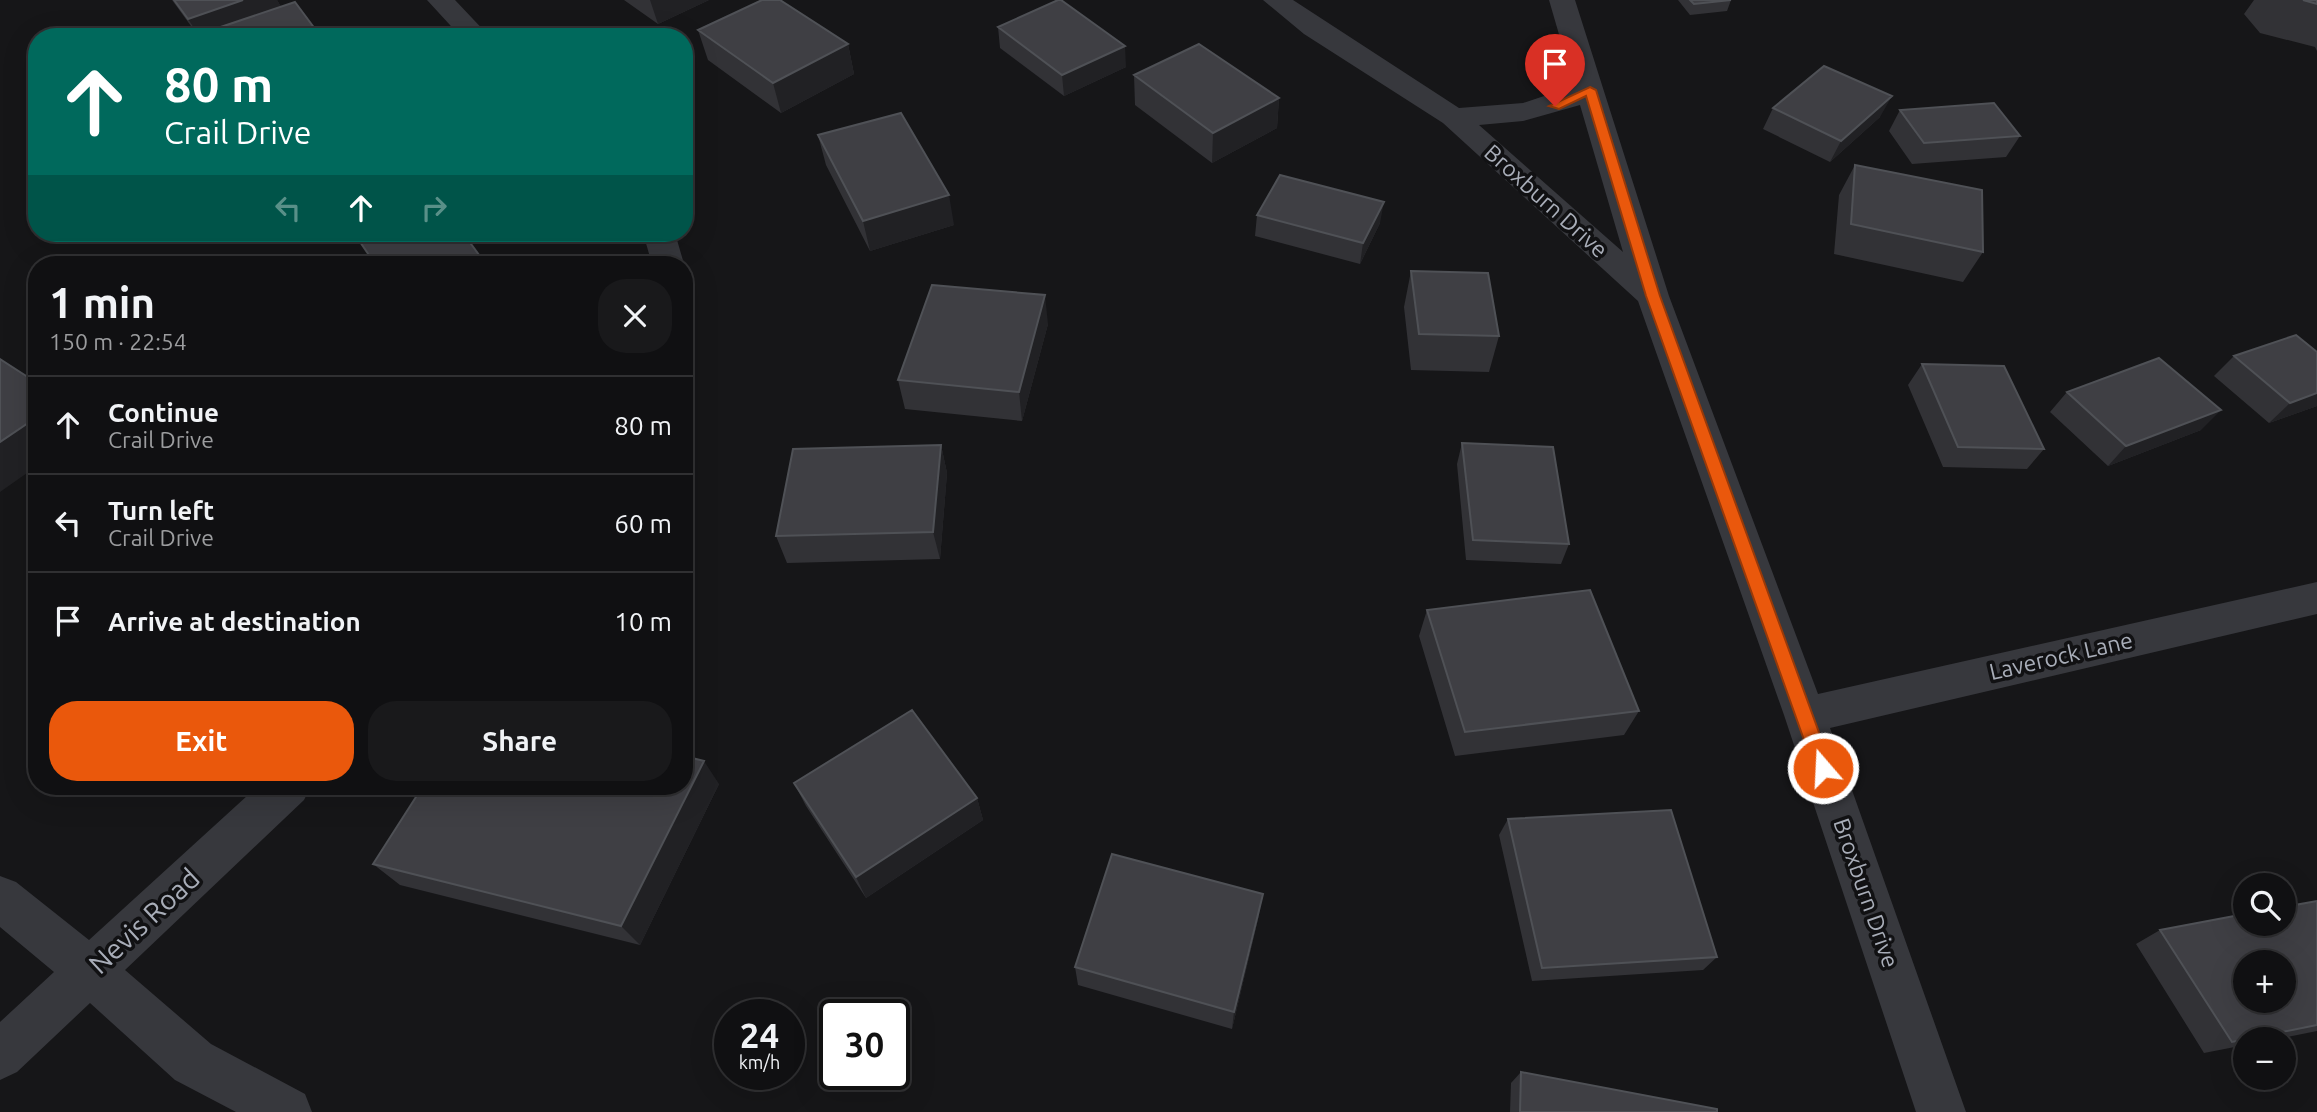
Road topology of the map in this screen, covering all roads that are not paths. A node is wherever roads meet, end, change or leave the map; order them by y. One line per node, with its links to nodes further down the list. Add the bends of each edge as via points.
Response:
1 (440, 0): 4 (street)
2 (1276, 0): 6 (street, Broxburn Drive)
3 (1562, 0): 5 (street)
4 (468, 28)
5 (1590, 90): 6 (street, via 1555,106 1512,116); 7 (street)
6 (1452, 117): 7 (street, Broxburn Drive)
7 (1653, 296): 9 (street, Broxburn Drive)
8 (2317, 598): 9 (street, Laverock Lane)
9 (1805, 715): 15 (street, Broxburn Drive)
10 (279, 795): 12 (street, Nevis Road)
11 (0, 898): 12 (street)
12 (90, 971): 13 (street, Nevis Road); 14 (street, via 193,1062)
13 (0, 1055)
14 (287, 1112)
15 (1941, 1112)

